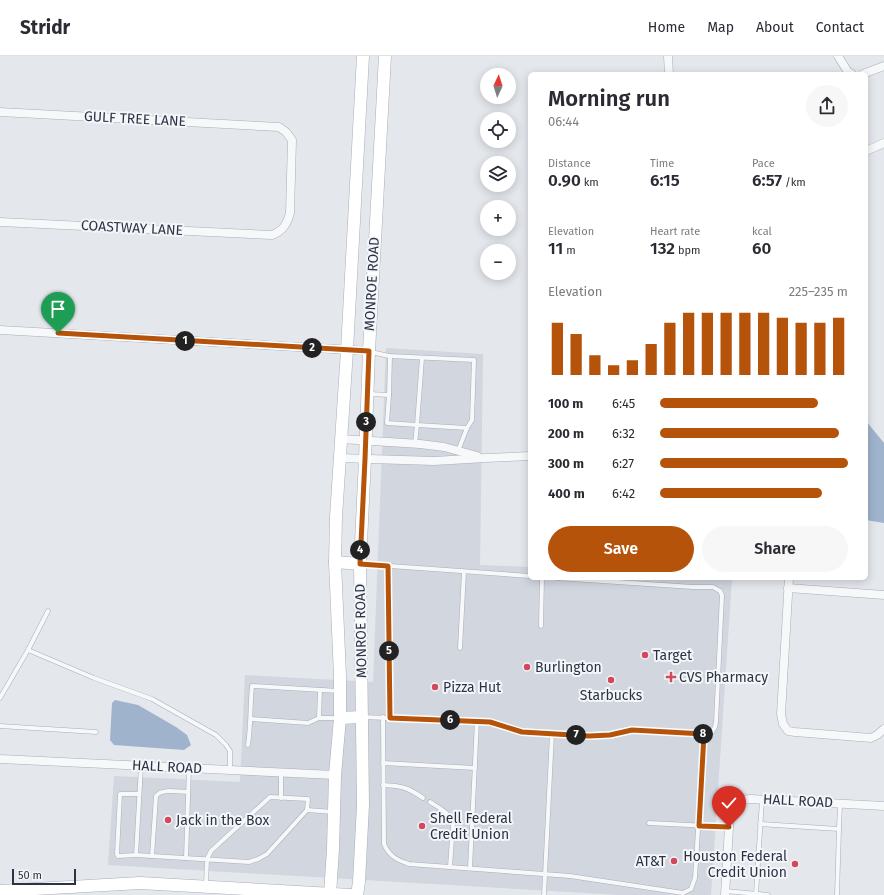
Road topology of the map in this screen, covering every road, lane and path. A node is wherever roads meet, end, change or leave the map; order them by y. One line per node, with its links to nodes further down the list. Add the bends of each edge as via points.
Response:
1 (363, 56): 12 (main road, MONROE ROAD)
2 (385, 56): 13 (main road, MONROE ROAD)
3 (668, 56): 6 (street)
4 (838, 56): 7 (street)
5 (884, 66): 8 (street)
6 (669, 72)
7 (848, 72)
8 (868, 72)
9 (0, 112): 15 (street, GULF TREE LANE, via 278,127 292,140 290,213 281,232)
10 (884, 143): 11 (street)
11 (868, 150)
12 (356, 195): 13 (main road); 17 (main road, MONROE ROAD)
13 (377, 197): 18 (main road, MONROE ROAD)
14 (0, 222): 15 (street, COASTWAY LANE)
15 (264, 234)
16 (0, 330): 17 (street)
17 (347, 350): 18 (street); 25 (main road, MONROE ROAD)
18 (369, 351): 19 (lane); 21 (main road, MONROE ROAD)
19 (390, 356): 20 (lane); 22 (lane)
20 (422, 358): 23 (lane); 24 (lane, via 474,360 472,420)
21 (367, 394): 22 (lane); 26 (main road, MONROE ROAD)
22 (389, 395): 23 (lane, via 388,423)
23 (417, 426): 24 (lane); 27 (lane)
24 (467, 428): 28 (lane)
25 (341, 439): 26 (street); 30 (main road, MONROE ROAD)
26 (366, 440): 27 (street); 32 (main road, MONROE ROAD)
27 (415, 444): 28 (street)
28 (458, 451): 31 (street)
29 (528, 456): 31 (street)
30 (339, 458): 32 (street); 33 (main road, MONROE ROAD)
31 (486, 458): 32 (street, via 434,462)
32 (365, 459): 34 (main road, MONROE ROAD)
33 (335, 562): 34 (main road); 48 (main road, MONROE ROAD)
34 (360, 564): 35 (lane); 50 (main road, MONROE ROAD)
35 (388, 566): 36 (lane); 54 (lane)
36 (464, 572): 37 (lane); 45 (lane)
37 (528, 576)
38 (542, 580): 44 (lane)
39 (587, 580): 61 (lane, via 713,587 720,591 722,595 716,722 712,732)
40 (789, 580): 41 (street)
41 (788, 588): 42 (street); 58 (street, via 781,714 783,724 788,731 871,738)
42 (884, 595)
43 (48, 611): 46 (lane)
44 (540, 626)
45 (460, 648)
46 (28, 650): 49 (lane); 68 (lane, via 152,699 216,736 230,751)
47 (320, 690): 48 (lane); 52 (lane); 55 (lane, via 252,686)
48 (340, 691): 53 (main road, MONROE ROAD)
49 (0, 698)
50 (362, 717): 51 (lane); 53 (main road); 101 (main road, MONROE ROAD, via 364,805)
51 (383, 717): 54 (lane); 64 (lane)
52 (319, 718): 53 (lane); 55 (lane, via 308,723)
53 (340, 718): 70 (main road, MONROE ROAD)
54 (390, 718): 56 (lane)
55 (251, 719): 62 (lane)
56 (477, 722): 60 (lane, via 492,722 522,732); 67 (lane)
57 (0, 726): 59 (lane)
58 (884, 729)
59 (96, 732)
60 (552, 734): 61 (lane, via 598,736 632,730); 93 (lane)
61 (704, 734): 84 (lane)
62 (248, 745)
63 (0, 759): 65 (street, HALL ROAD)
64 (383, 763): 67 (lane); 71 (lane)
65 (141, 766): 66 (street, HALL ROAD); 73 (lane)
66 (188, 768): 68 (street, HALL ROAD); 72 (lane)
67 (475, 768): 92 (lane)
68 (230, 770): 69 (street, HALL ROAD)
69 (281, 772): 70 (street, HALL ROAD); 74 (lane)
70 (335, 775): 81 (main road, MONROE ROAD)
71 (383, 785): 75 (lane, via 404,787); 91 (lane, via 384,844 387,852 397,860 410,864)
72 (188, 792): 88 (lane, via 163,791 156,796); 89 (lane)
73 (139, 794): 87 (lane); 87 (lane, via 120,794 117,854 122,857)
74 (281, 798): 80 (lane, via 308,799); 90 (lane, via 270,797 211,851)
75 (422, 798)
76 (762, 799): 78 (street, HALL ROAD); 83 (lane); 85 (street, HALL ROAD, via 740,800 733,804)
77 (430, 802): 91 (lane, via 452,819)
78 (840, 804): 79 (street, HALL ROAD); 86 (lane)
79 (884, 806)
80 (307, 810): 81 (lane); 90 (lane, via 267,854 258,859 249,862)
81 (334, 812): 98 (main road, MONROE ROAD)
82 (649, 823): 84 (lane)
83 (760, 824): 86 (lane); 99 (lane)
84 (699, 826): 85 (lane); 93 (lane, via 695,878 687,892)
85 (729, 827): 97 (street, HALL ROAD)
86 (839, 829): 104 (lane)
87 (136, 855): 88 (lane)
88 (152, 856): 89 (lane)
89 (186, 858): 90 (lane)
90 (207, 859): 94 (lane)
91 (450, 867): 92 (lane)
92 (470, 868): 93 (lane)
93 (546, 874): 102 (lane)
94 (206, 887): 95 (main road, via 140,883); 96 (main road)
95 (0, 891)
96 (299, 893): 98 (main road)
97 (725, 893): 99 (lane)
98 (330, 894): 100 (main road)
99 (756, 894): 103 (lane)
100 (351, 895)
101 (357, 895)
102 (544, 895)
103 (768, 895)
104 (837, 895)

